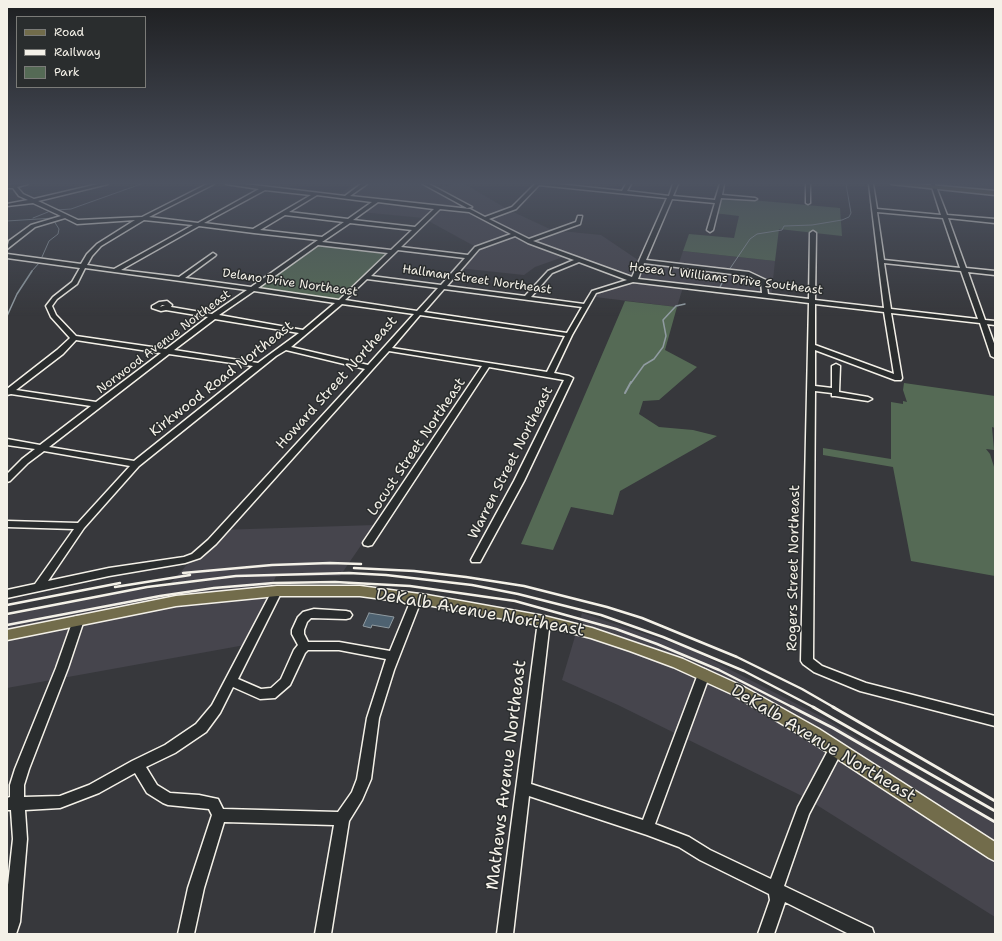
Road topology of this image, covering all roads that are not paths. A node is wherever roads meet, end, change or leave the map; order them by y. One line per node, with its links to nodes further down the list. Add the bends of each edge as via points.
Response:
1 (30, 228): 17 (street)
2 (127, 228): 28 (street, via 99,245)
3 (193, 228): 29 (street)
4 (225, 228): 14 (street)
5 (259, 228): 14 (street)
6 (339, 228): 18 (street, Norwood Avenue Northeast)
7 (407, 228): 13 (street)
8 (505, 228): 16 (street, Hosea L Williams Drive Southeast)
9 (565, 228): 19 (street)
10 (657, 228): 26 (street)
11 (876, 228): 27 (street)
12 (950, 228): 30 (street)
13 (416, 229): 21 (street, Kirkwood Road Northeast)
14 (254, 231): 18 (street)
15 (813, 233): 39 (street, Rogers Street Northeast)
16 (516, 234): 19 (street, Hosea L Williams Drive Southeast); 24 (street, Howard Street Northeast, via 480,246)
17 (9, 241): 20 (street, via 14,242)
18 (321, 241): 21 (street); 36 (street, Norwood Avenue Northeast)
19 (529, 241): 25 (street, Hosea L Williams Drive Southeast)
20 (7, 247)
21 (394, 250): 24 (street); 32 (street, Kirkwood Road Northeast)
22 (213, 255): 33 (street)
23 (7, 256): 28 (street, Delano Drive Northeast)
24 (469, 257): 35 (street, Howard Street Northeast)
25 (579, 260): 34 (street, Hosea L Williams Drive Southeast); 38 (street, via 550,272)
26 (642, 261): 34 (street); 37 (street, via 749,274 764,281)
27 (881, 261): 30 (street); 43 (street)
28 (83, 265): 29 (street, Delano Drive Northeast); 50 (street, via 75,283 55,298 49,306 53,316)
29 (116, 270): 33 (street, Delano Drive Northeast)
30 (963, 270): 31 (street); 46 (street)
31 (995, 274)
32 (366, 277): 35 (street, Hallman Street Northeast); 40 (street, Kirkwood Road Northeast)
33 (180, 279): 36 (street, Delano Drive Northeast)
34 (634, 280): 37 (street, Hosea L Williams Drive Southeast); 41 (street, Warren Street Northeast, via 594,292)
35 (443, 287): 38 (street, Hallman Street Northeast); 44 (street, Howard Street Northeast)
36 (253, 289): 40 (street, Delano Drive Northeast); 45 (street, Norwood Avenue Northeast)
37 (765, 296): 39 (street, Hosea L Williams Drive Southeast)
38 (527, 298): 41 (street, Hallman Street Northeast)
39 (812, 301): 43 (street, Hosea L Williams Drive Southeast); 51 (street, Rogers Street Northeast)
40 (340, 302): 44 (street, Delano Drive Northeast); 48 (street, Kirkwood Road Northeast)
41 (586, 306): 49 (street, Warren Street Northeast)
42 (166, 308): 45 (street)
43 (887, 310): 46 (street, Hosea L Williams Drive Southeast); 51 (street, via 898,378)
44 (418, 313): 49 (street, Delano Drive Northeast); 53 (street, Howard Street Northeast)
45 (214, 316): 48 (street); 54 (street, Norwood Avenue Northeast)
46 (984, 322): 47 (street, Hosea L Williams Drive Southeast); 55 (street)
47 (995, 323)
48 (304, 332): 52 (street, Kirkwood Road Northeast)
49 (570, 335): 60 (street, Warren Street Northeast)
50 (74, 338): 54 (street); 62 (street, via 60,352)
51 (812, 346): 61 (street, Rogers Street Northeast)
52 (284, 347): 56 (street, Kirkwood Road Northeast); 59 (street)
53 (387, 349): 57 (street); 59 (street, Howard Street Northeast)
54 (168, 351): 56 (street); 66 (street, Norwood Avenue Northeast)
55 (995, 356)
56 (259, 365): 69 (street, Kirkwood Road Northeast)
57 (487, 365): 60 (street); 73 (street, Locust Street Northeast)
58 (836, 366): 63 (street)
59 (370, 368): 75 (street, Howard Street Northeast, via 212,542 196,556)
60 (550, 374): 74 (street, Warren Street Northeast, via 569,378 519,481)
61 (812, 388): 63 (street); 87 (street, Rogers Street Northeast, via 807,661 818,669 864,688)
62 (7, 392): 66 (street)
63 (835, 393): 64 (street); 65 (street)
64 (868, 399)
65 (835, 403)
66 (98, 405): 68 (street, Norwood Avenue Northeast)
67 (7, 442): 68 (street)
68 (42, 448): 69 (street); 70 (street, Norwood Avenue Northeast)
69 (136, 464): 72 (street, Kirkwood Road Northeast)
70 (7, 480)
71 (7, 524): 72 (street)
72 (81, 526): 75 (street, Kirkwood Road Northeast)
73 (368, 543)
74 (476, 560)
75 (38, 588): 77 (street, Howard Street Northeast)
76 (277, 591): 78 (main road, DeKalb Avenue Northeast, via 353,591); 80 (main road, DeKalb Avenue Northeast, via 176,601); 86 (street)
77 (7, 594)
78 (417, 598): 81 (main road, DeKalb Avenue Northeast); 84 (street)
79 (346, 615): 83 (street, via 307,615 298,630)
80 (78, 620): 82 (main road, DeKalb Avenue Northeast); 91 (street, via 22,769)
81 (544, 621): 85 (main road, DeKalb Avenue Northeast, via 635,647); 90 (street, Mathews Avenue Northeast)
82 (7, 635)
83 (305, 646): 84 (street, via 339,646); 86 (street, via 300,650 286,682 275,692 260,694)
84 (394, 656): 93 (street, via 373,718 364,779 357,796)
85 (704, 674): 88 (main road, DeKalb Avenue Northeast, via 754,699); 94 (street)
86 (231, 680): 89 (street, via 216,708 201,728 170,749)
87 (995, 721)
88 (836, 749): 95 (main road, DeKalb Avenue Northeast); 96 (street, via 804,812)
89 (137, 765): 91 (street, via 94,789 60,802); 92 (street, via 152,789 168,798 213,804)
90 (524, 788): 94 (street); 97 (street, Mathews Avenue Northeast)
91 (12, 804): 98 (street, via 20,839 12,922)
92 (219, 815): 93 (street); 99 (street, via 196,888)
93 (342, 819): 100 (street)
94 (647, 828): 96 (street, via 684,842 705,855)
95 (995, 852)
96 (775, 888): 101 (street, via 778,900); 102 (street)
97 (508, 932)
98 (8, 934)
99 (186, 934)
100 (323, 934)
101 (766, 934)
102 (866, 934)

